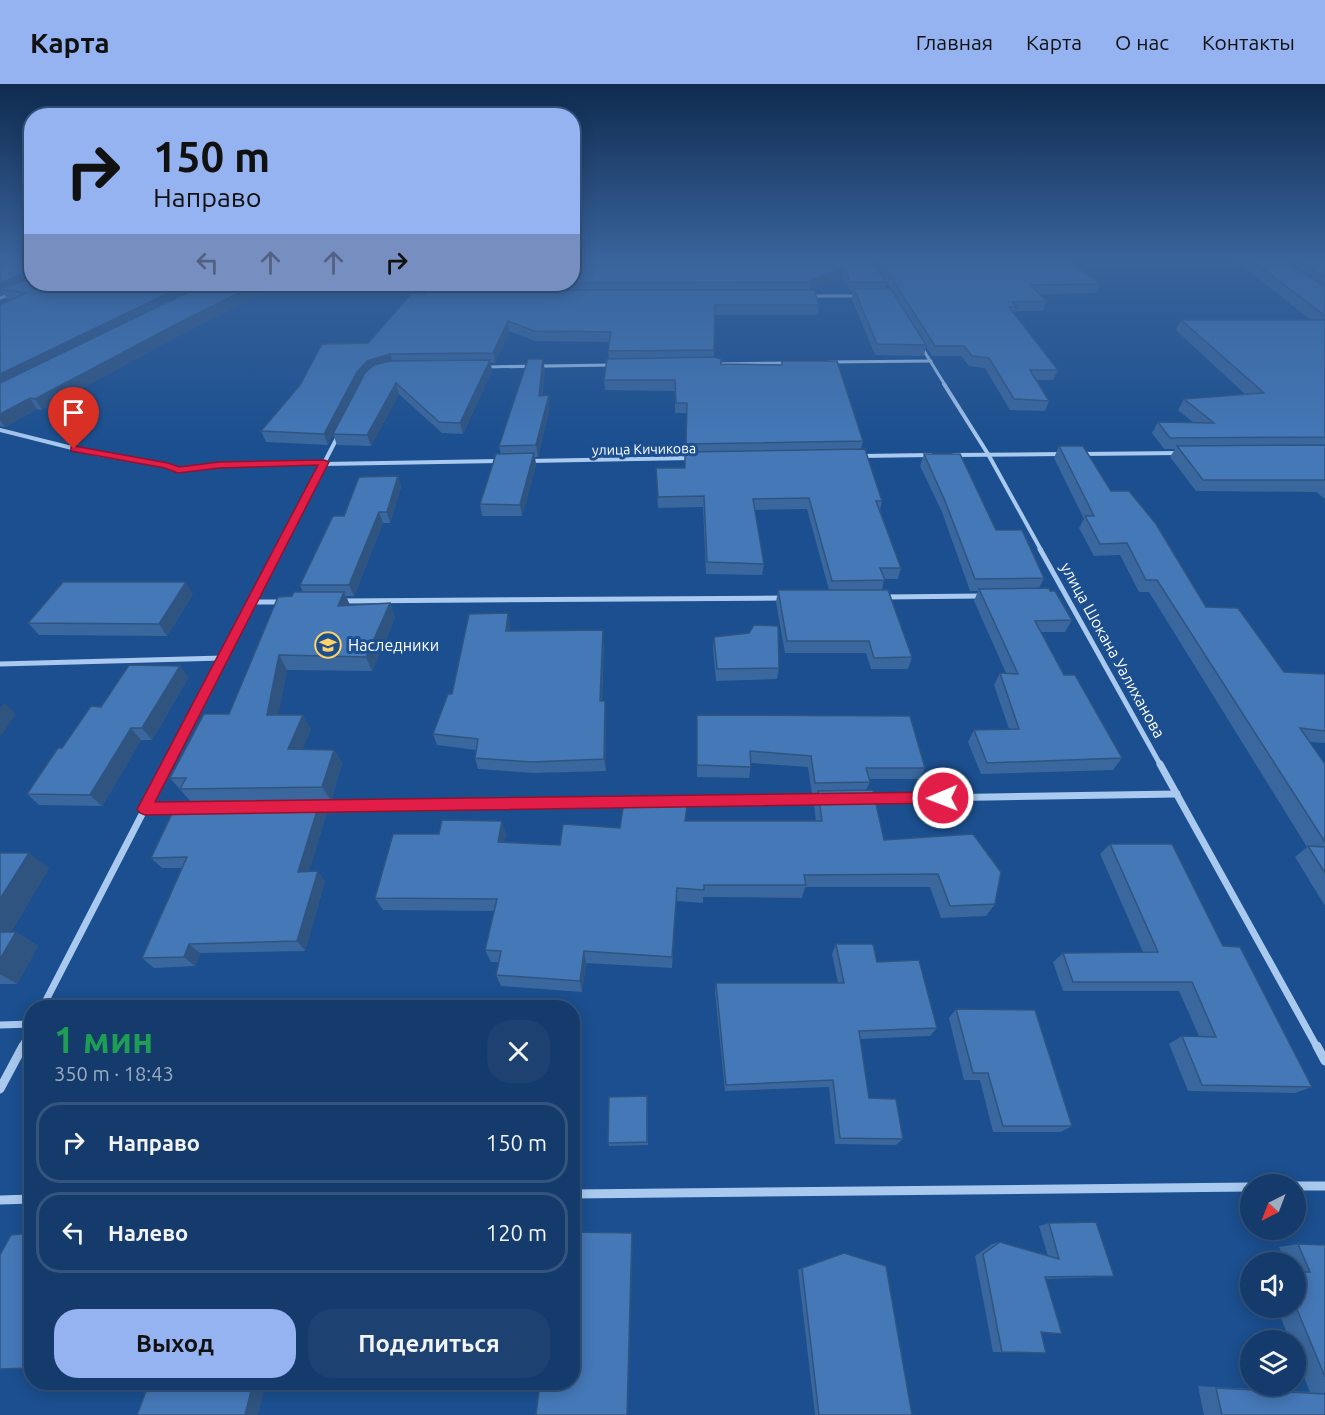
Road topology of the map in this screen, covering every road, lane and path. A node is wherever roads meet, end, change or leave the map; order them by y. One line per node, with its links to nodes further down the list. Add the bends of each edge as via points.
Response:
1 (919, 342): 2 (street, улица Шокана Уалиханова)
2 (931, 361): 3 (street); 11 (street, улица Шокана Уалиханова)
3 (823, 362)
4 (799, 363): 5 (street)
5 (704, 364)
6 (620, 365): 7 (street)
7 (477, 367)
8 (0, 430): 18 (street, via 178,470 219,465)
9 (340, 431): 18 (street)
10 (1186, 453): 11 (street)
11 (988, 454): 13 (street); 21 (street, улица Шокана Уалиханова)
12 (941, 455): 14 (street)
13 (953, 455)
14 (858, 456)
15 (703, 458): 17 (street, улица Кичикова)
16 (502, 461): 18 (street)
17 (525, 461)
18 (324, 463): 25 (street)
19 (995, 596): 22 (street)
20 (1055, 596): 21 (street)
21 (1067, 596): 29 (street, улица Шокана Уалиханова)
22 (875, 597)
23 (791, 598): 24 (street)
24 (336, 601)
25 (252, 602): 26 (street); 27 (street)
26 (288, 602)
27 (223, 658): 28 (street); 34 (street)
28 (0, 664)
29 (1177, 794): 31 (street); 39 (street, улица Шокана Уалиханова)
30 (833, 799): 32 (street)
31 (857, 799)
32 (311, 806)
33 (192, 808): 34 (street)
34 (145, 809): 35 (street)
35 (46, 1000)
36 (0, 1025): 37 (street)
37 (24, 1026)
38 (24, 1042): 40 (street)
39 (1325, 1061)
40 (0, 1089)
41 (1306, 1186): 42 (street)
42 (1325, 1186)
43 (1240, 1187): 44 (street)
44 (580, 1194)
45 (24, 1199): 46 (street)
46 (0, 1200)

